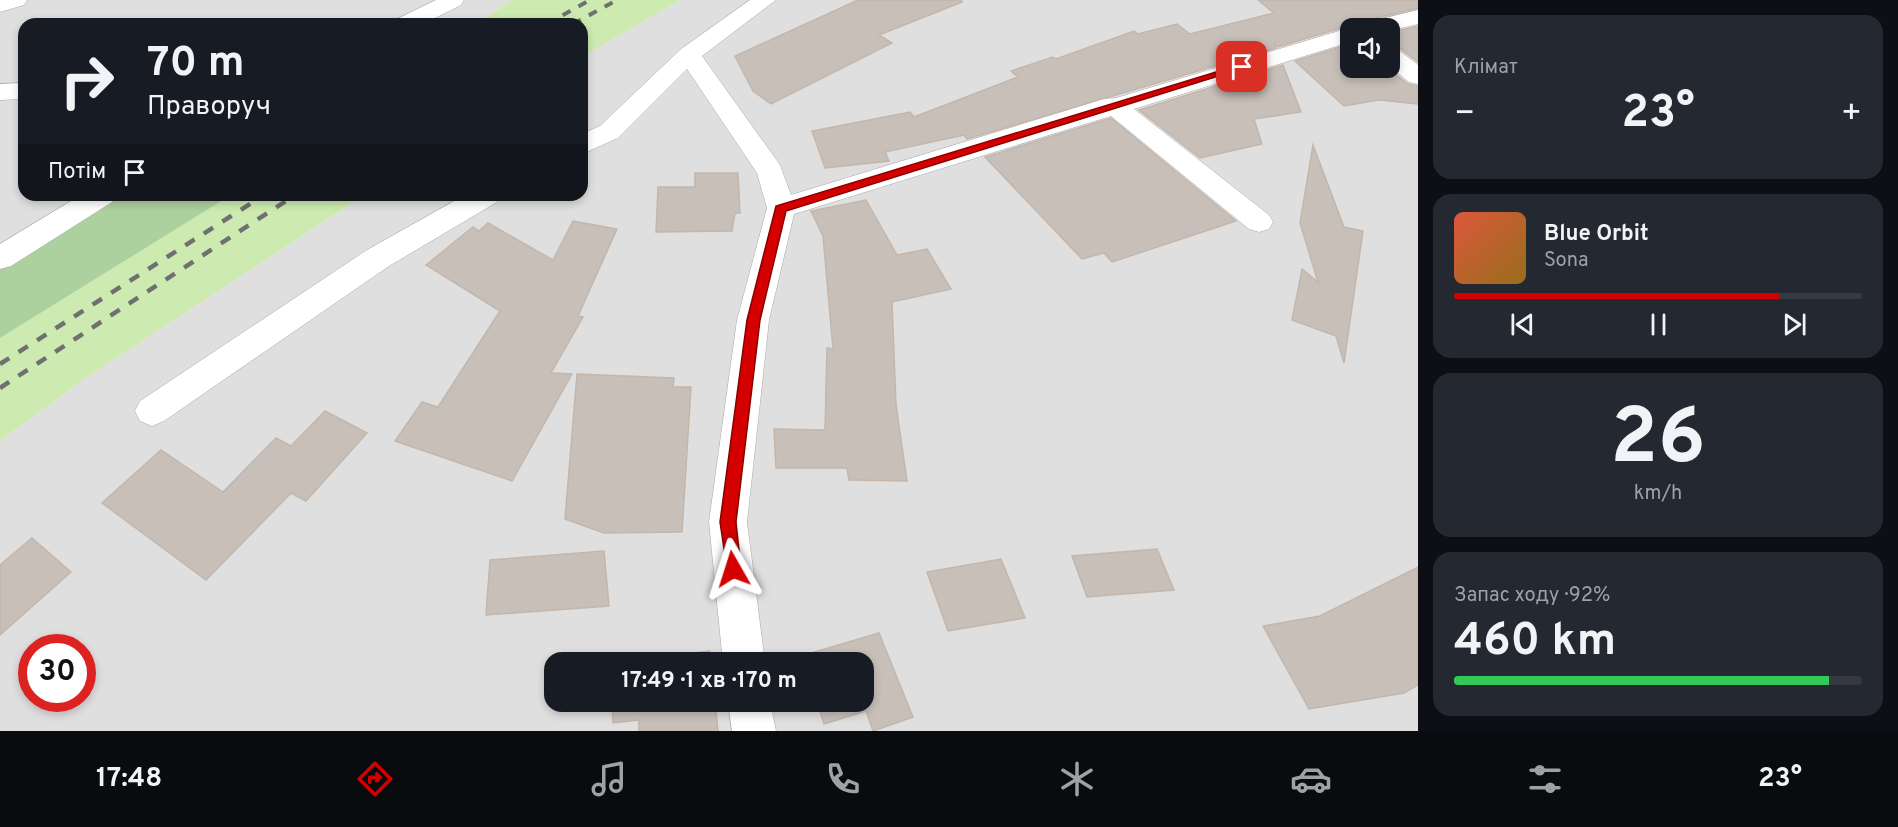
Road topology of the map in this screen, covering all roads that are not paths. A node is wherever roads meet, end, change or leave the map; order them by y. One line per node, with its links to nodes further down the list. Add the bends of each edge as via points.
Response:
1 (16, 0): 4 (street)
2 (453, 0): 6 (street)
3 (765, 0): 9 (street)
4 (0, 5)
5 (1418, 16): 7 (street)
6 (417, 18)
7 (1400, 21)
8 (1340, 38): 14 (street)
9 (689, 54): 15 (street, via 609,132); 18 (street, via 770,172)
10 (1400, 63): 11 (street)
11 (1418, 77)
12 (18, 91): 13 (street)
13 (0, 92)
14 (1113, 105): 18 (street); 19 (street)
15 (588, 142)
16 (92, 201): 20 (street)
17 (477, 201): 21 (street, via 378,258)
18 (780, 208): 22 (street, via 753,320 728,522)
19 (1259, 222)
20 (0, 258)
21 (152, 411)
22 (743, 652)
23 (750, 712): 24 (street)
24 (754, 731)

